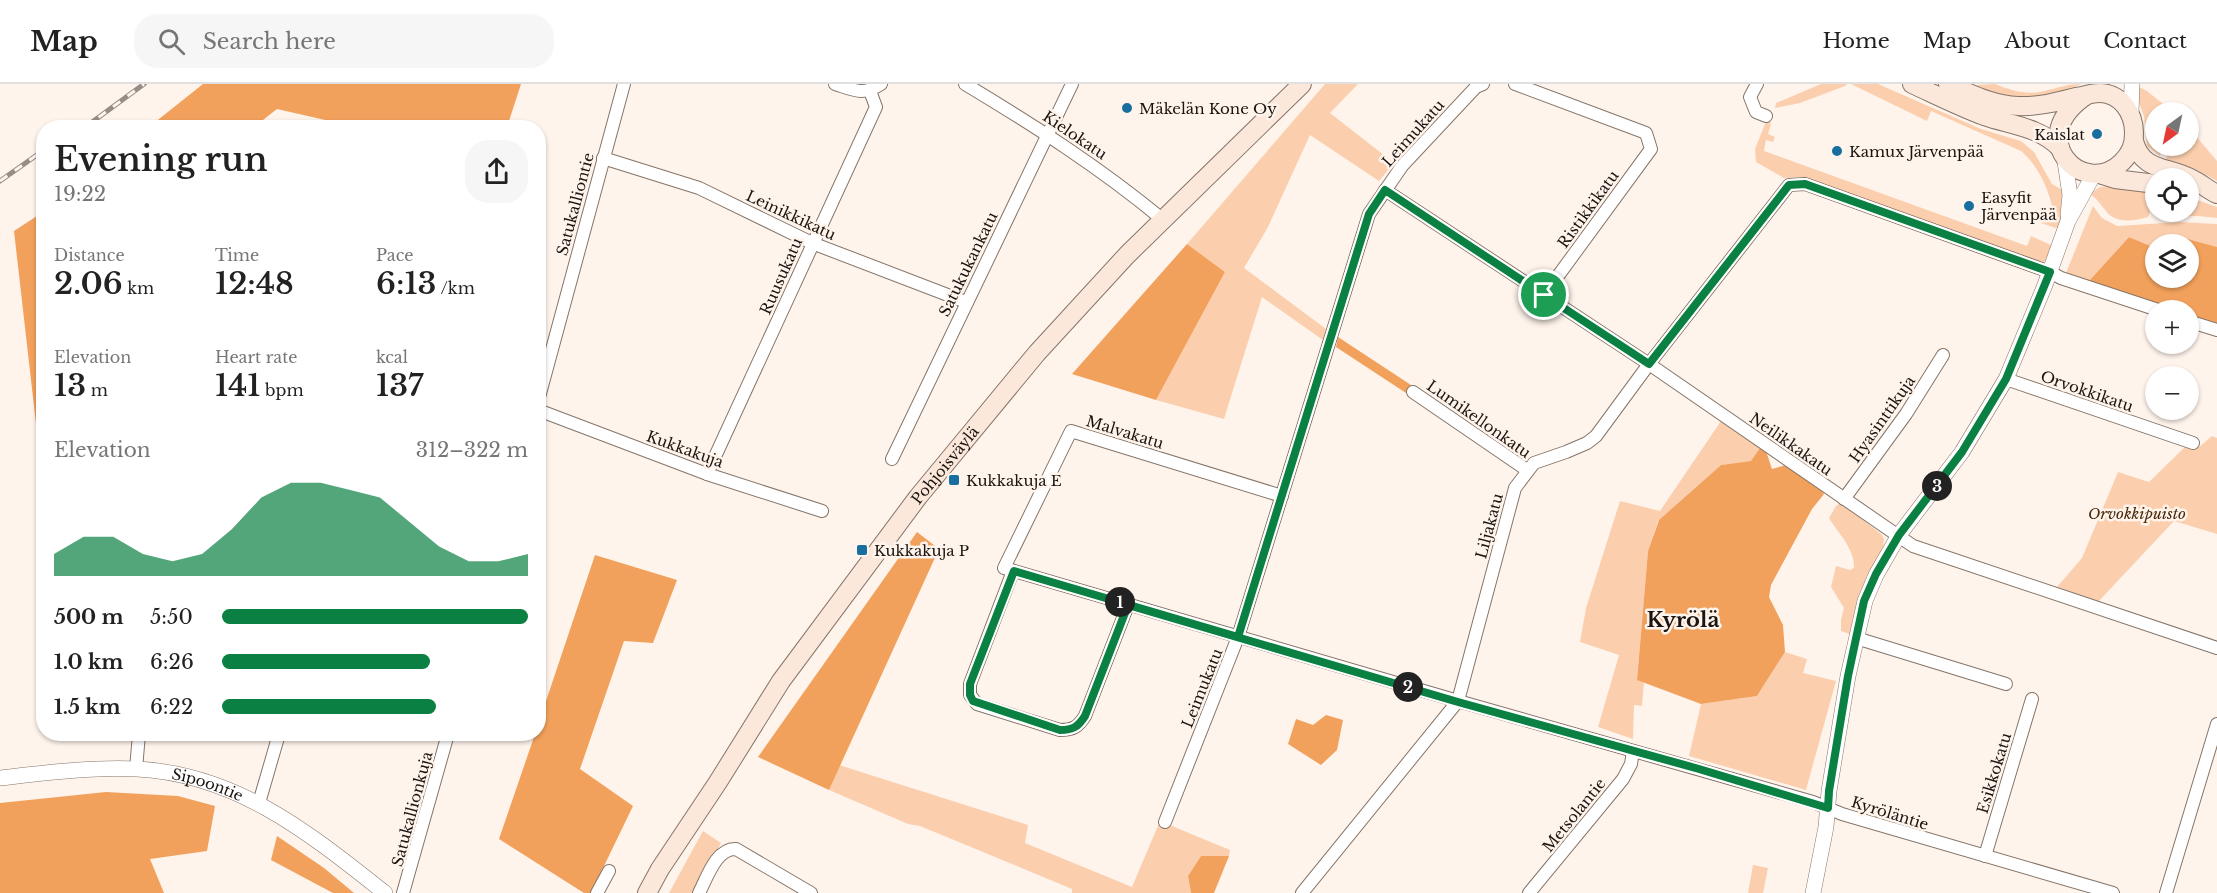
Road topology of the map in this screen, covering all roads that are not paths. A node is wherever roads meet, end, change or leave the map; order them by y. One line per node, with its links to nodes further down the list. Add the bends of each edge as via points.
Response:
1 (624, 84): 19 (street, Satukalliontie)
2 (835, 84): 12 (street, via 860,92)
3 (965, 84): 16 (street, Kielokatu)
4 (1072, 84): 16 (street, Satukukankatu)
5 (1302, 84): 25 (main road, Pohjoisväylä)
6 (1483, 84): 22 (street, Leimukatu, via 1402,166)
7 (1515, 84): 29 (street, Ristikkikatu, via 1646,133 1651,149)
8 (1756, 84): 15 (street, via 1750,97 1756,112)
9 (1912, 84): 18 (main road, via 1982,115 2034,131)
10 (1948, 84): 13 (main road, via 1986,100 2018,106)
11 (2132, 84): 14 (street)
12 (875, 88): 27 (street, Ruusukatu, via 876,107)
13 (2098, 91): 14 (main road, via 2124,104); 18 (main road, via 2068,110 2061,121 2058,131)
14 (2131, 114): 17 (main road)
15 (1766, 116)
16 (1049, 135): 25 (street, Kielokatu); 30 (street, Satukukankatu)
17 (2134, 141): 20 (main road, via 2119,165); 24 (main road, via 2146,162 2191,178)
18 (2062, 152): 20 (main road, via 2070,164); 26 (street, via 2070,195)
19 (603, 158): 27 (street, Leinikkikatu, via 699,188); 36 (street, Satukalliontie)
20 (2097, 174): 21 (main road); 26 (street)
21 (2145, 183)
22 (1385, 190): 29 (street, Neilikkakatu); 44 (street, Leimukatu, via 1369,214)
23 (2199, 192): 24 (main road)
24 (2214, 193)
25 (1162, 219): 71 (main road, Pohjoisväylä, via 1037,353 918,497 781,681)
26 (2068, 221): 28 (street)
27 (812, 243): 30 (street, Leinikkikatu); 43 (street, Ruusukatu)
28 (2050, 272): 31 (street); 35 (street, via 1805,184 1789,185); 37 (street)
29 (1544, 295): 35 (street, Neilikkakatu)
30 (966, 302): 41 (street, Satukukankatu)
31 (2145, 306)
32 (2199, 324): 33 (street)
33 (2217, 330)
34 (1943, 355): 45 (street, Hyasinttikuja, via 1906,414)
35 (1649, 364): 42 (street, via 1596,436); 45 (street, Neilikkakatu)
36 (546, 371)
37 (2006, 379): 40 (street, Orvokkikatu); 47 (street, via 1962,452)
38 (1413, 392): 42 (street, Lumikellonkatu)
39 (546, 413): 43 (street, Kukkakuja)
40 (2193, 443)
41 (892, 459)
42 (1527, 470): 55 (street, Liljakatu, via 1515,488)
43 (707, 474): 46 (street, Kukkakuja)
44 (1282, 496): 48 (street, Malvakatu, via 1071,431); 50 (street, Leimukatu)
45 (1844, 498): 47 (street, Neilikkakatu)
46 (822, 511)
47 (1899, 535): 51 (street, via 1864,601); 52 (street, Neilikkakatu, via 1913,546)
48 (1009, 570): 49 (street, Kyröläntie); 49 (street, via 970,684 970,695 977,704 1060,730 1079,725 1085,716)
49 (1128, 605): 50 (street, Kyröläntie)
50 (1238, 637): 55 (street, Kyröläntie); 65 (street, Leimukatu)
51 (1856, 638): 53 (street); 64 (street)
52 (2217, 648)
53 (2006, 684)
54 (2032, 699): 66 (street, Esikkokatu)
55 (1458, 702): 60 (street, Kyröläntie); 74 (street, Liljakatu)
56 (2217, 724): 78 (street)
57 (138, 741): 61 (street)
58 (277, 741): 63 (street)
59 (446, 741): 69 (street, Satukallionkuja)
60 (1633, 751): 64 (street, Kyröläntie); 75 (street, Metsolantie, via 1623,779)
61 (136, 769): 62 (street, Sipoontie); 63 (street, Sipoontie, via 170,772 214,783)
62 (0, 778)
63 (259, 803): 68 (street, Sipoontie)
64 (1828, 808): 66 (street, Kyröläntie); 76 (street)
65 (1165, 822)
66 (1985, 856): 77 (street, Kyröläntie)
67 (609, 871): 70 (street)
68 (385, 893)
69 (403, 893)
70 (597, 893)
71 (647, 893)
72 (699, 893): 73 (street, via 717,859 724,851 736,849)
73 (811, 893)
74 (1302, 893)
75 (1529, 893)
76 (1813, 893)
77 (2113, 893)
78 (2166, 893)

